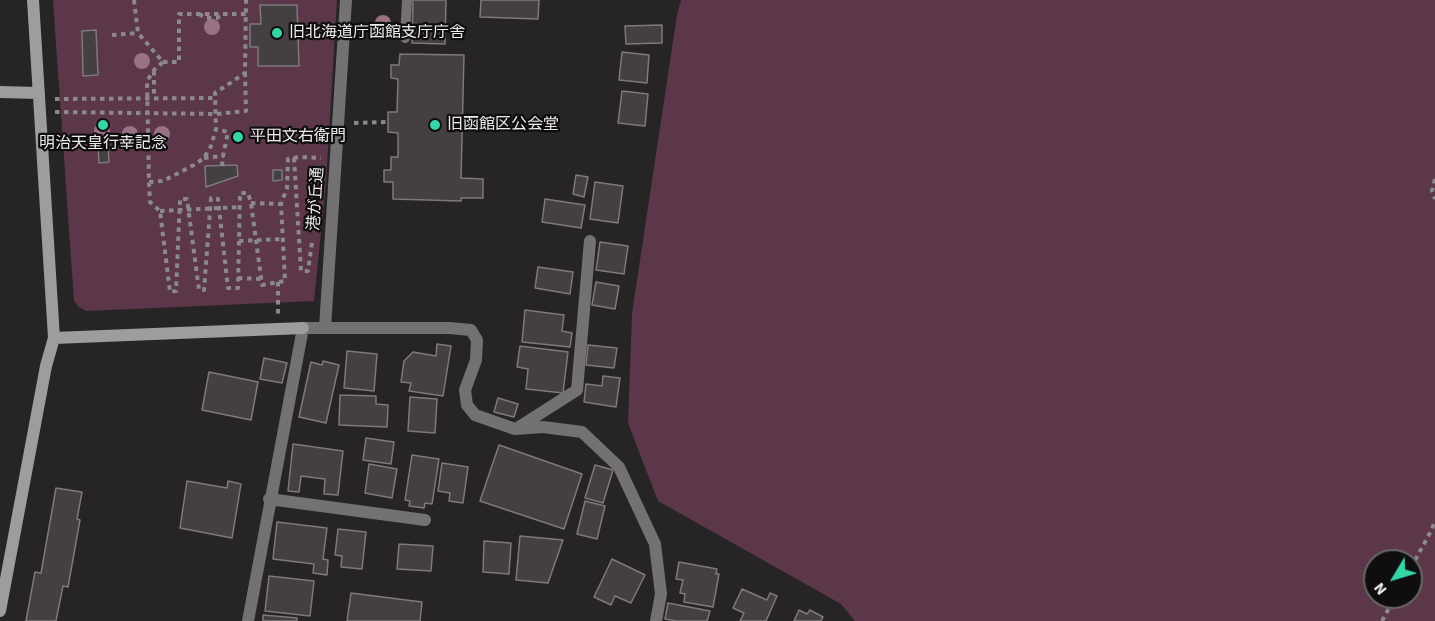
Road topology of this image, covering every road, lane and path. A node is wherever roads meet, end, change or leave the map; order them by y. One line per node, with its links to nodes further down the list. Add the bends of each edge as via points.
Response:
1 (33, 0): 14 (street)
2 (134, 0): 7 (path)
3 (246, 0): 6 (path)
4 (346, 0): 22 (street, 港が丘通)
5 (407, 0): 9 (lane)
6 (246, 14): 10 (path, via 179,14 179,62); 12 (path)
7 (138, 33): 8 (path); 10 (path)
8 (112, 35)
9 (405, 38)
10 (163, 62): 11 (path)
11 (154, 70): 15 (path, via 147,81); 16 (path)
12 (245, 73): 17 (path, via 215,93); 21 (path, via 246,111)
13 (0, 92): 14 (street)
14 (39, 93): 52 (street)
15 (147, 98): 16 (path); 18 (path); 20 (path)
16 (154, 98): 17 (path)
17 (215, 98): 21 (path)
18 (55, 99)
19 (55, 112): 20 (path)
20 (147, 114): 21 (path); 31 (path)
21 (216, 114): 24 (path)
22 (339, 122): 23 (path); 51 (street, 港が丘通)
23 (388, 122)
24 (216, 129): 25 (path, via 228,132); 26 (path)
25 (223, 156): 26 (path); 28 (path)
26 (204, 158): 31 (path, via 163,181)
27 (294, 158): 29 (path, via 320,158); 34 (path, via 288,161 287,188); 42 (path, via 301,271 308,271)
28 (222, 166)
29 (321, 167)
30 (1435, 179): 32 (path)
31 (149, 182): 40 (path, via 150,202)
32 (1435, 199)
33 (250, 203): 34 (path); 35 (path, via 248,193 240,193); 43 (path)
34 (281, 204): 41 (path)
35 (240, 207): 37 (path); 44 (path)
36 (210, 208): 37 (path); 37 (path, via 211,198 218,199); 38 (path); 38 (path, via 204,290 199,290)
37 (219, 208): 46 (path, via 228,288 238,288)
38 (189, 209): 39 (path); 39 (path, via 187,199 180,199)
39 (179, 210): 40 (path); 40 (path, via 176,291 170,292)
40 (160, 211)
41 (283, 239): 43 (path); 48 (path, via 285,281)
42 (312, 239)
43 (256, 240): 44 (path); 47 (path)
44 (239, 241): 46 (path)
45 (590, 241): 53 (street, via 577,390)
46 (238, 278): 47 (path)
47 (261, 279): 48 (path, via 262,285)
48 (278, 282): 49 (path)
49 (278, 312)
50 (303, 328): 51 (street); 52 (street); 54 (street)
51 (325, 328): 53 (street, via 471,330 477,340 476,360 465,390 467,405 475,415)
52 (54, 338): 58 (street)
53 (515, 429): 60 (street, via 543,427 582,432 619,467 655,544 661,594)
54 (269, 499): 56 (street); 59 (street)
55 (1435, 519): 57 (path)
56 (425, 520)
57 (1421, 549)
58 (0, 612)
59 (248, 621)
60 (656, 621)

